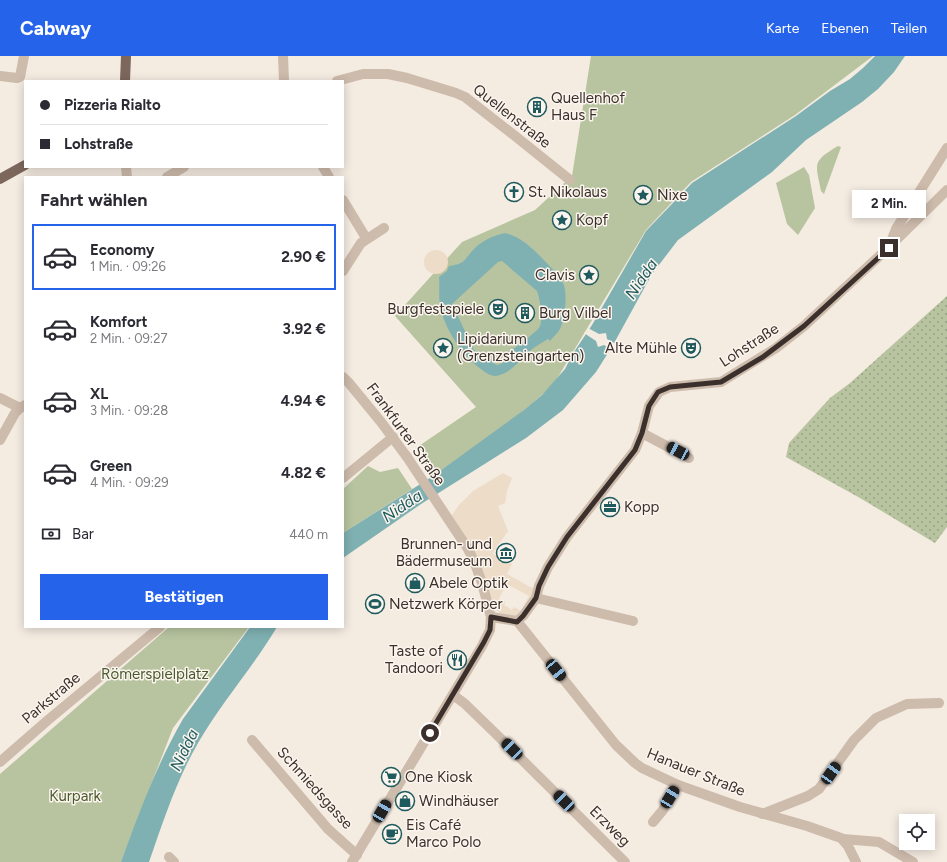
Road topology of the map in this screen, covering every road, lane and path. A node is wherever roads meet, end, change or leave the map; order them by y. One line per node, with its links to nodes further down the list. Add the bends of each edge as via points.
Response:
1 (24, 56): 4 (street, via 20,77)
2 (126, 56): 5 (main road)
3 (283, 56): 6 (street)
4 (0, 76)
5 (125, 80)
6 (284, 80)
7 (341, 80): 13 (street, Quellenstraße, via 363,74 388,74 456,93 465,97)
8 (947, 148): 18 (street, via 896,230)
9 (24, 166): 12 (main road)
10 (182, 168): 11 (street)
11 (169, 176)
12 (0, 178)
13 (570, 180)
14 (947, 190): 18 (street, Lohstraße)
15 (344, 202): 17 (street)
16 (384, 228): 17 (street)
17 (366, 238): 19 (street)
18 (889, 248): 23 (street, Lohstraße, via 804,326 763,357 721,382 670,387 658,392 649,406)
19 (344, 269)
20 (344, 378): 24 (street, Frankfurter Straße)
21 (0, 398): 22 (street)
22 (22, 406): 25 (street, via 15,413)
23 (642, 433): 26 (street); 28 (street, Lohstraße, via 635,450 567,537 548,567)
24 (393, 437): 27 (street); 29 (street, Frankfurter Straße, via 468,550 485,591)
25 (0, 440)
26 (689, 458)
27 (344, 477)
28 (536, 598): 30 (street); 31 (street, Lohstraße)
29 (491, 617): 31 (street); 33 (street, via 490,630)
30 (633, 621)
31 (517, 622): 37 (street, Hanauer Straße, via 626,755 642,768)
32 (159, 628): 36 (street, Parkstraße)
33 (451, 698): 41 (street); 42 (street, Erzweg, via 464,703 476,714)
34 (939, 703): 38 (street, via 907,704 876,718 854,740 819,789)
35 (252, 740): 41 (street, Schmiedsgasse)
36 (0, 762)
37 (678, 784): 38 (street, Hanauer Straße); 39 (street)
38 (762, 814): 40 (street, Hanauer Straße)
39 (653, 822)
40 (842, 839): 43 (street); 44 (street, Hanauer Straße, via 879,842)
41 (354, 858)
42 (619, 860)
43 (856, 862)
44 (913, 862)

